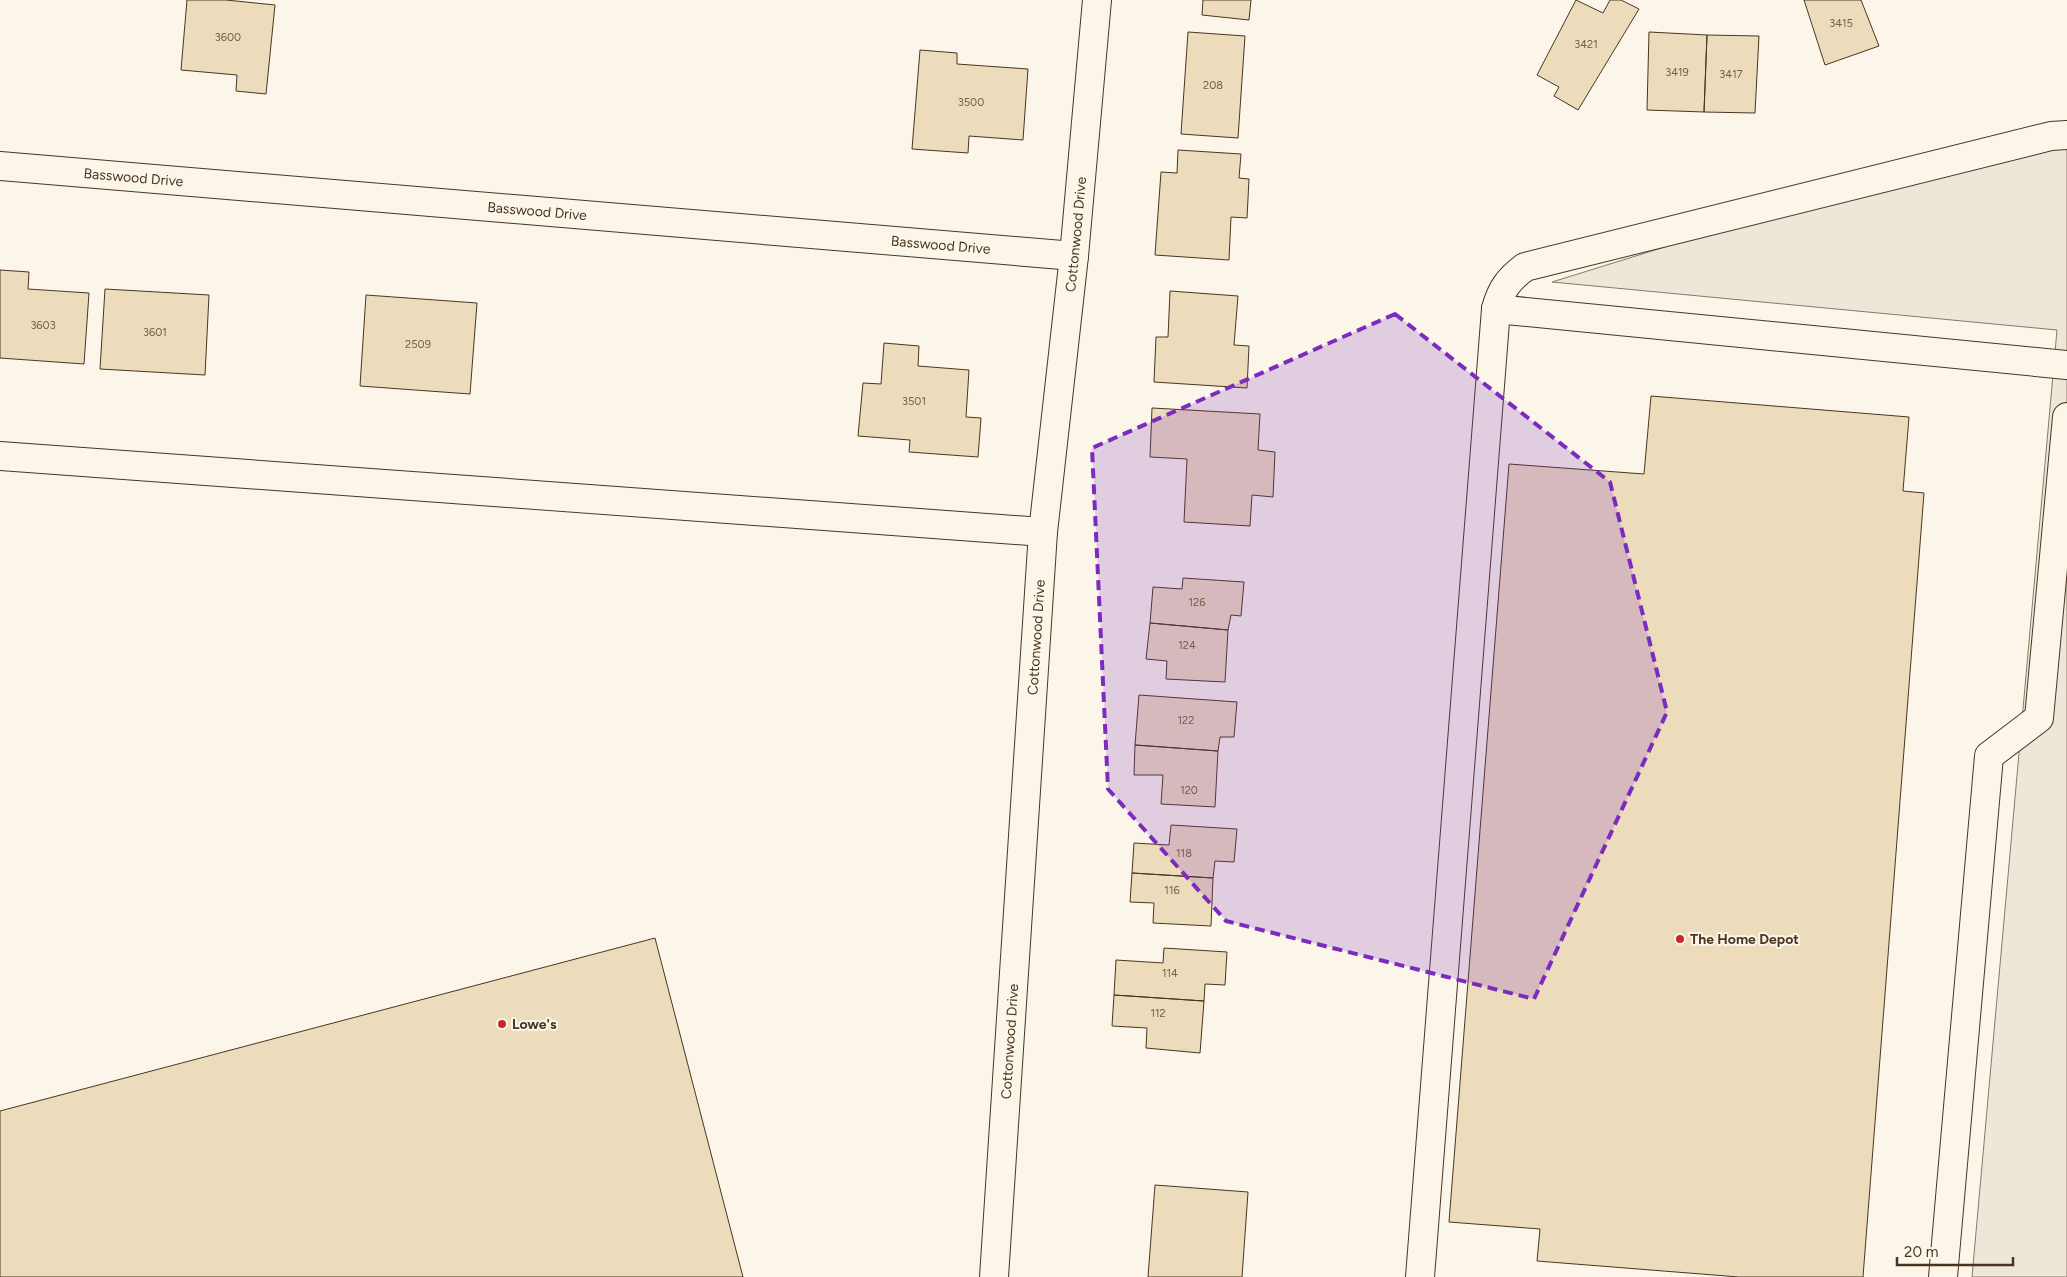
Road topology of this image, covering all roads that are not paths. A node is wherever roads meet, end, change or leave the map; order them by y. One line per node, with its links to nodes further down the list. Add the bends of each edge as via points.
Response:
1 (1097, 0): 4 (street, Cottonwood Drive)
2 (2067, 135): 5 (street, via 2051,136 1525,267 1510,278 1500,293)
3 (0, 166): 4 (street, Basswood Drive)
4 (1074, 256): 9 (street, Cottonwood Drive)
5 (1496, 309): 6 (street); 11 (street)
6 (2067, 365)
7 (2067, 418): 12 (street, via 2039,718 1989,756)
8 (0, 456): 9 (street)
9 (1043, 532): 10 (street, Cottonwood Drive)
10 (994, 1277)
11 (1420, 1277)
12 (1943, 1277)

